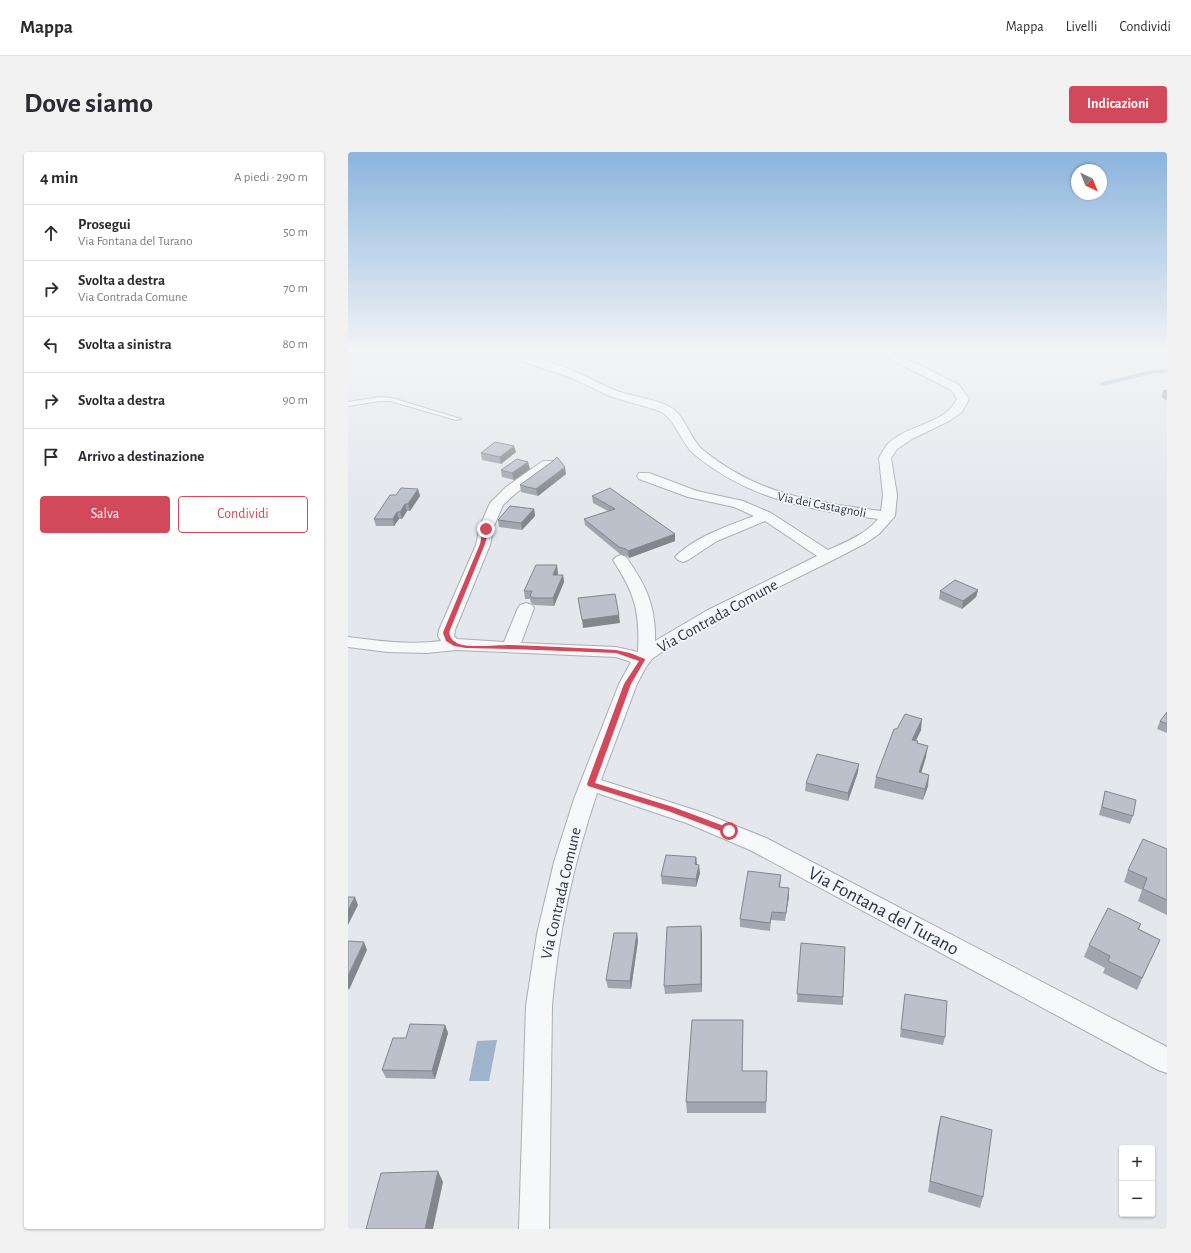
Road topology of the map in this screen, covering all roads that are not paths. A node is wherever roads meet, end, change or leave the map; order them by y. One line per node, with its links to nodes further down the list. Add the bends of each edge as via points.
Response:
1 (365, 401): 5 (lane)
2 (401, 401): 6 (lane)
3 (639, 401): 10 (street, Via dei Castagnoli, via 670,412 694,449 761,490 800,502)
4 (962, 401): 10 (street, via 955,413 903,440 887,453 885,458 891,501)
5 (348, 404)
6 (458, 419)
7 (548, 464): 16 (street, via 497,503 446,633 448,640)
8 (644, 476): 9 (street, via 693,494 738,504)
9 (766, 516): 11 (street, via 706,540); 12 (street)
10 (888, 516): 12 (street, Via Contrada Comune, via 867,536)
11 (683, 557)
12 (828, 557): 18 (street, Via Contrada Comune, via 694,624 663,642)
13 (621, 560): 18 (street, via 638,588 646,608 648,627)
14 (526, 608): 17 (street)
15 (348, 642): 16 (street, via 407,648)
16 (456, 645): 17 (street)
17 (511, 647): 18 (street, via 616,652)
18 (644, 658): 19 (street, Via Contrada Comune, via 628,684)
19 (591, 784): 20 (street, Via Fontana del Turano, via 684,814 758,844); 21 (street, Via Contrada Comune, via 575,829 556,900 542,980)
20 (1167, 1061)
21 (534, 1229)

